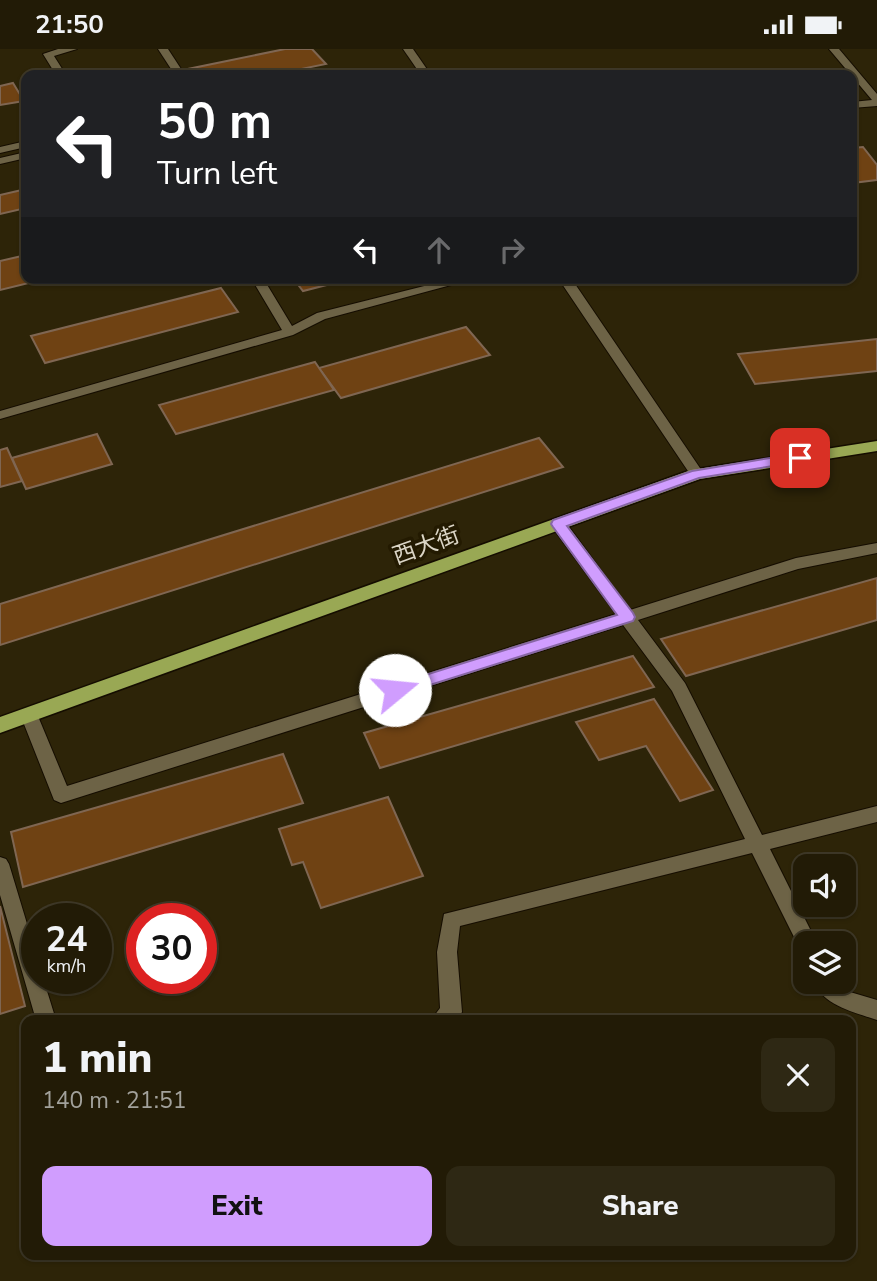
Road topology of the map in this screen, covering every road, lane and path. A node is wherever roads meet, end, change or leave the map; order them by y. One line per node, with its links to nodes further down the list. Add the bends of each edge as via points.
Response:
1 (72, 49): 5 (lane, via 48,54)
2 (163, 49): 6 (lane)
3 (408, 49): 7 (street)
4 (834, 49): 8 (lane)
5 (58, 70)
6 (177, 70)
7 (423, 70)
8 (851, 70)
9 (857, 77): 10 (lane)
10 (877, 102): 11 (lane)
11 (857, 105)
12 (21, 145): 13 (lane)
13 (0, 150)
14 (21, 156): 15 (lane)
15 (0, 161)
16 (261, 284): 19 (lane)
17 (447, 284): 19 (lane, via 321,316)
18 (568, 284): 22 (street)
19 (289, 332): 20 (lane)
20 (0, 415)
21 (877, 446): 22 (highway, 西大街)
22 (696, 474): 23 (highway, 西大街)
23 (558, 524): 25 (street); 26 (highway, 西大街)
24 (877, 548): 25 (street, via 796,565)
25 (627, 617): 26 (street, via 61,795); 29 (street, via 679,688)
26 (29, 715): 27 (highway, 西大街)
27 (0, 725)
28 (877, 814): 29 (street)
29 (759, 845): 31 (street); 35 (street, via 451,919)
30 (0, 864): 34 (lane)
31 (801, 931)
32 (838, 994): 33 (street)
33 (877, 1010)
34 (45, 1015)
35 (448, 1015)

